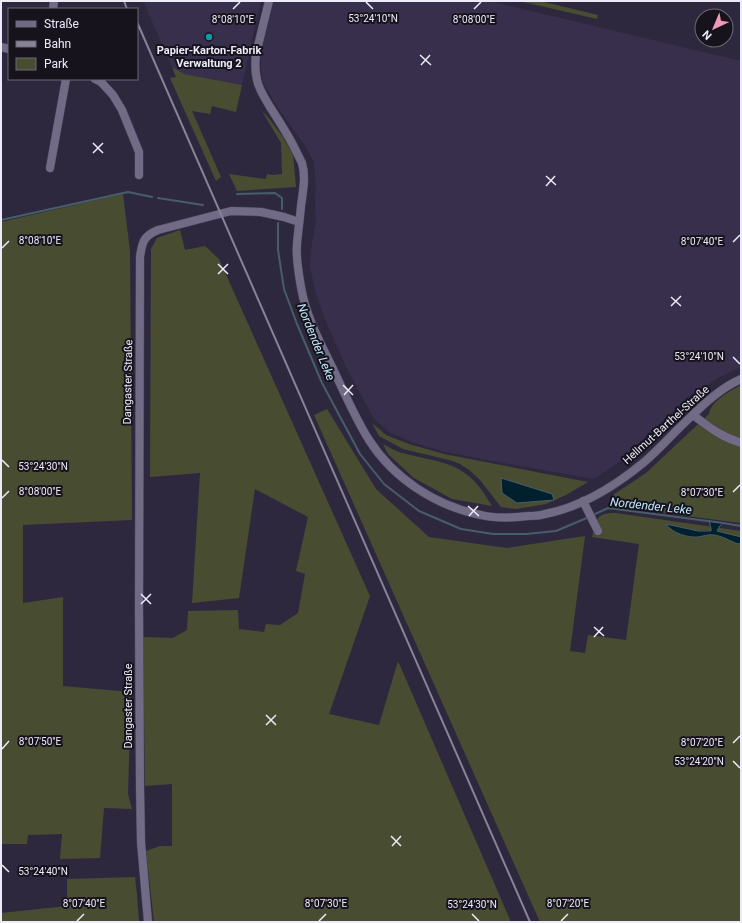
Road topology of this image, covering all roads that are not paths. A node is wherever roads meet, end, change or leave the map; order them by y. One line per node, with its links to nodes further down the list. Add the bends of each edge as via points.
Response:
1 (269, 1): 6 (street, via 256,54 257,81 302,163 304,187)
2 (66, 80): 4 (street)
3 (98, 80): 5 (street, via 113,95 122,110 139,152)
4 (50, 168)
5 (139, 175)
6 (299, 222): 10 (street, Hellmut-Barthel-Straße, via 296,248 300,286 310,321 352,410 370,441 395,471 410,484 444,504 482,516 509,518 543,515); 12 (street, Dangaster Straße, via 261,212 231,211 151,232 141,246 140,765 141,842)
7 (741, 379): 8 (street, Hellmut-Barthel-Straße, via 719,392)
8 (693, 415): 9 (street, via 710,428); 10 (street, Hellmut-Barthel-Straße, via 632,472 596,496)
9 (741, 442)
10 (583, 501): 11 (street)
11 (598, 531)
12 (148, 922)

